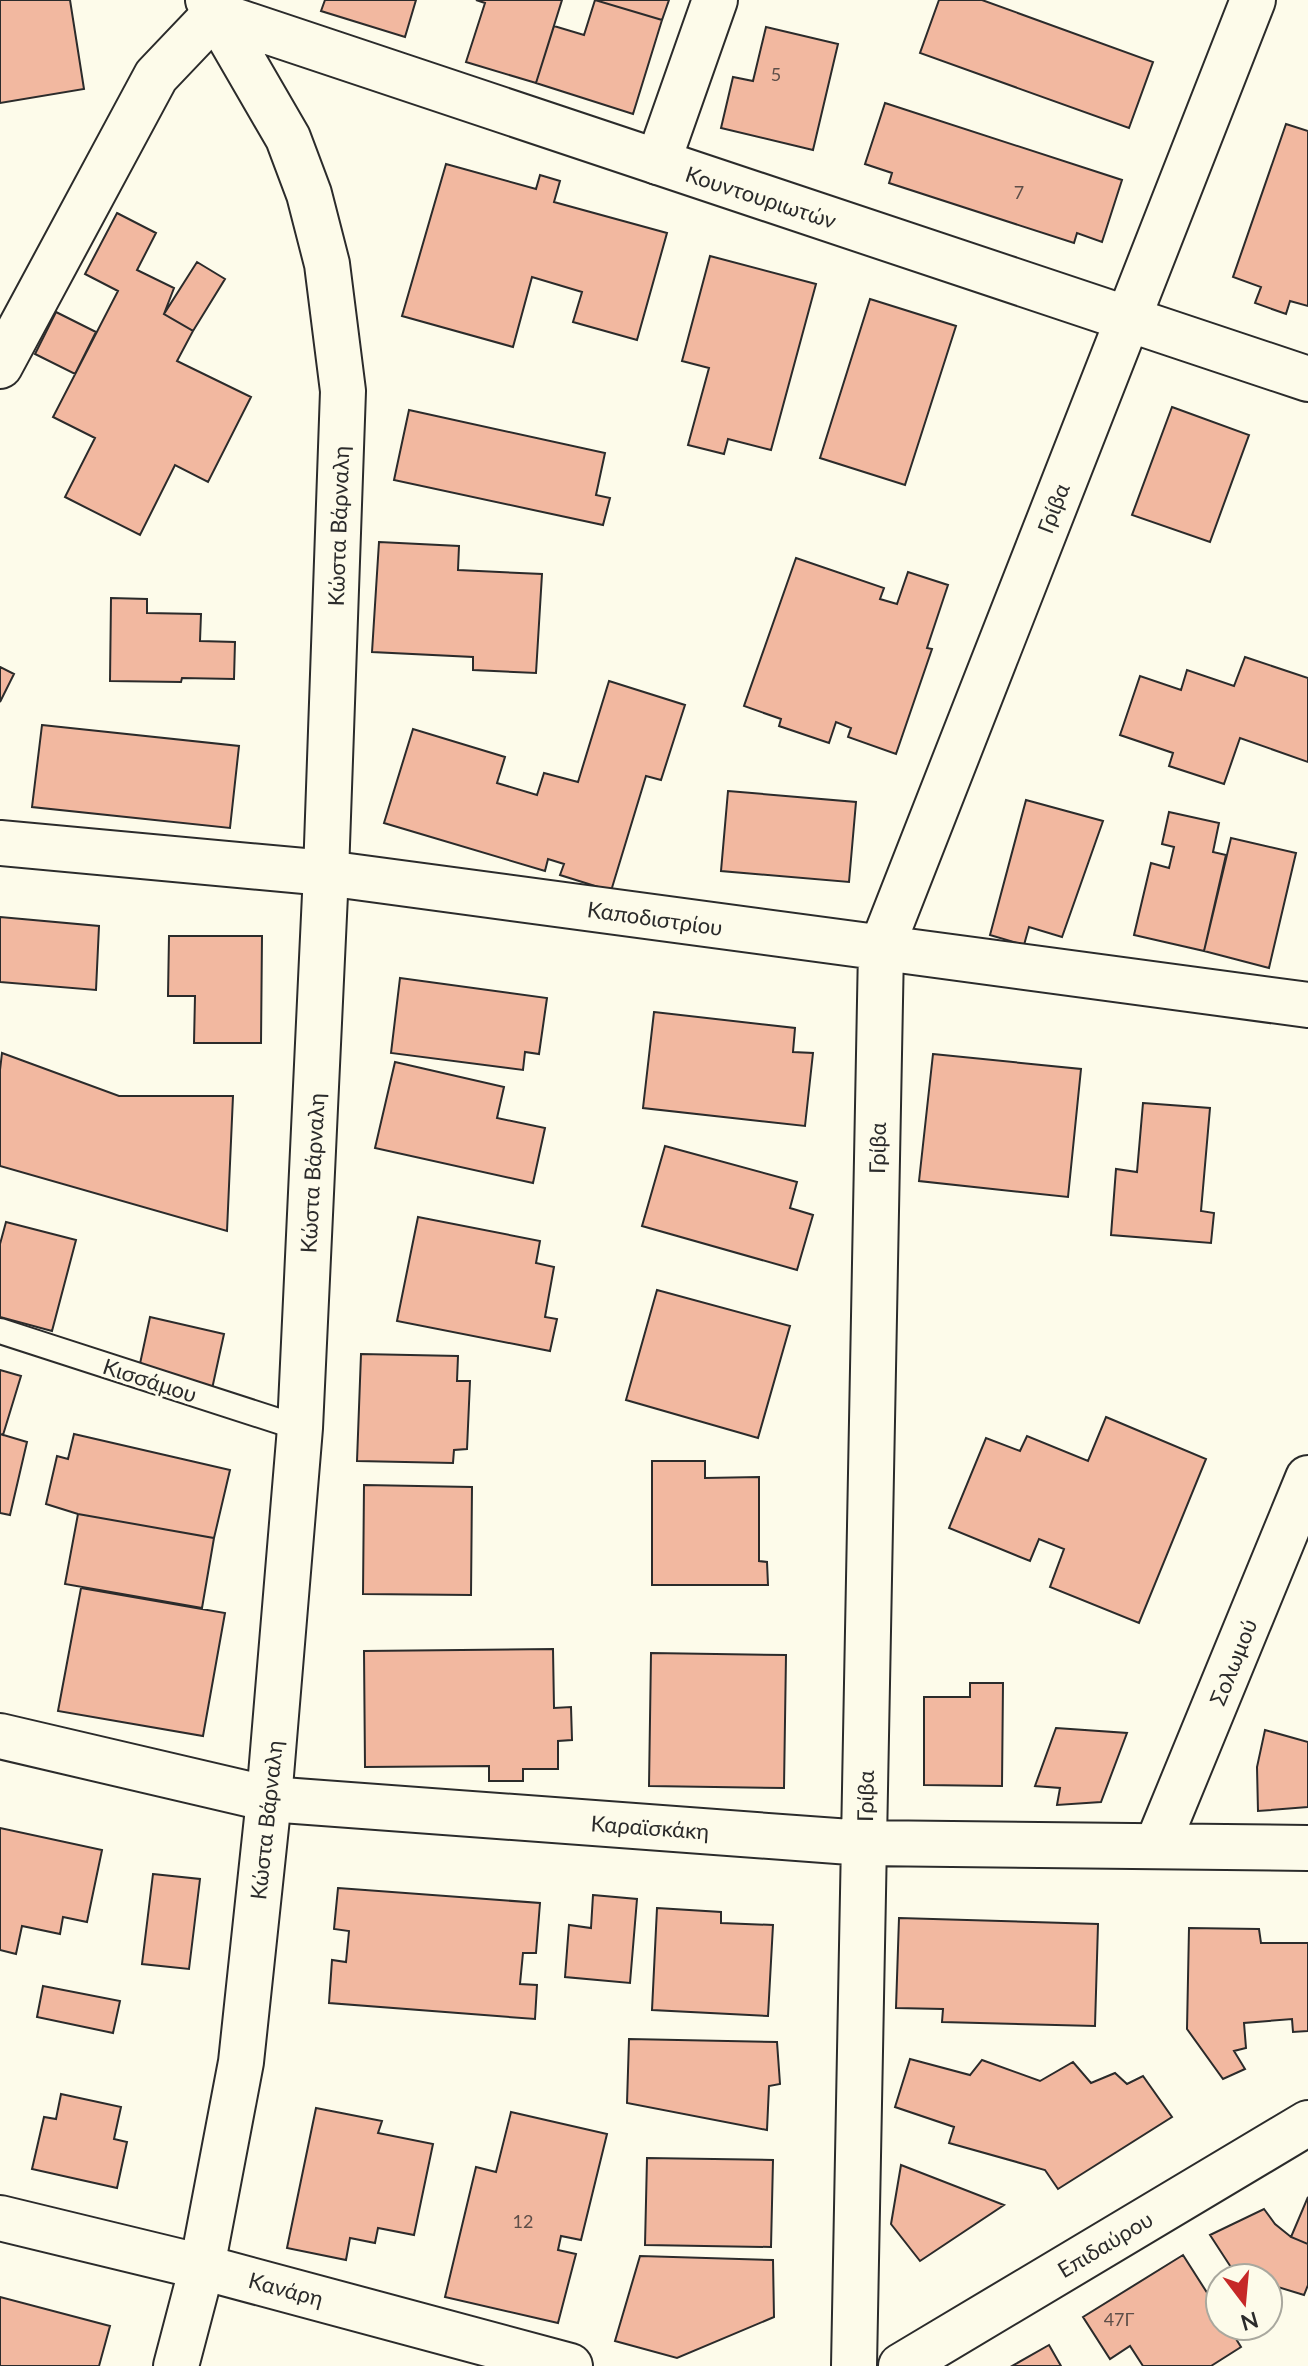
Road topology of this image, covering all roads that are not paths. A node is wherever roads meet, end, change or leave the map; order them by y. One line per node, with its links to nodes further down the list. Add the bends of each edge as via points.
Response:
1 (715, 0): 4 (street)
2 (1253, 0): 5 (street, Γρίβα)
3 (212, 7): 4 (street, Κουντουριωτών); 6 (street, via 156,76); 9 (street, Κώστα Βάρναλη, via 288,138 327,264 343,391)
4 (658, 162): 5 (street, Κουντουριωτών)
5 (1127, 319): 7 (street, Κουντουριωτών); 10 (street, Γρίβα)
6 (0, 366)
7 (1308, 379)
8 (0, 843): 9 (street, Καποδιστρίου)
9 (326, 873): 10 (street, Καποδιστρίου); 13 (street, Κώστα Βάρναλη)
10 (881, 949): 11 (street, Καποδιστρίου); 17 (street, Γρίβα)
11 (1308, 1005)
12 (0, 1331): 13 (lane, Κισσάμου)
13 (300, 1428): 16 (street, Κώστα Βάρναλη)
14 (1308, 1478): 18 (street, Σολωμού)
15 (0, 1736): 16 (street, Καραϊσκάκη)
16 (269, 1799): 17 (street, Καραϊσκάκη); 22 (street, Κώστα Βάρναλη, via 241,2062)
17 (864, 1843): 18 (street, Καραϊσκάκη); 25 (street, Γρίβα)
18 (1157, 1845): 19 (street, Καραϊσκάκη)
19 (1308, 1848)
20 (1308, 2123): 26 (street, Επιδαύρου)
21 (0, 2218): 22 (street, Κανάρη)
22 (202, 2267): 23 (street, Κώστα Βάρναλη); 24 (street, Κανάρη)
23 (176, 2366)
24 (570, 2366)
25 (854, 2366)
26 (901, 2366)

